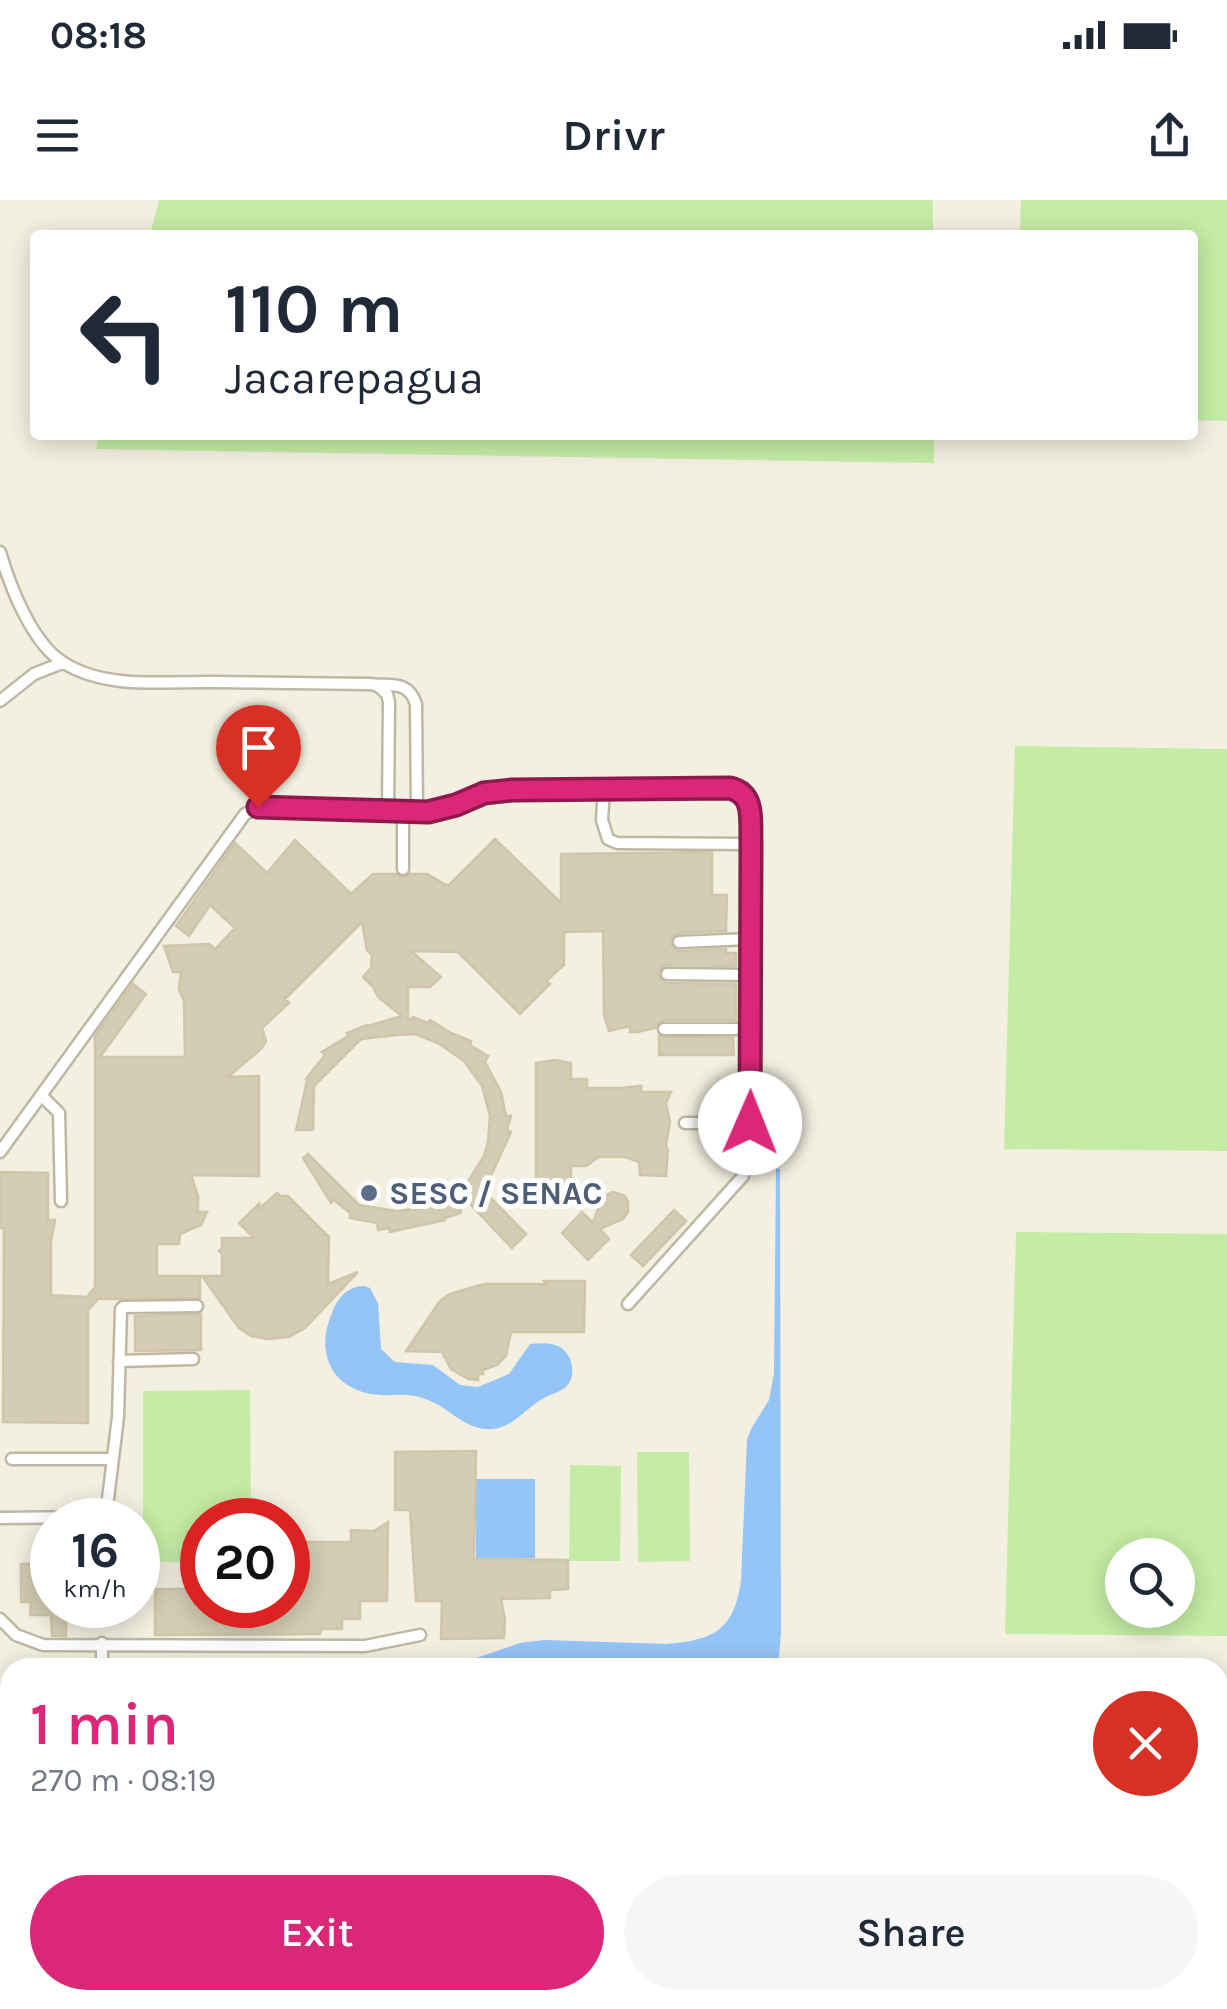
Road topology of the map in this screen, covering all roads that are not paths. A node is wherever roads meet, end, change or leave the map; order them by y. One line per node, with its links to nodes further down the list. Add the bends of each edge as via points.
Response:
1 (0, 552): 2 (lane, via 16,599)
2 (62, 663): 3 (lane, via 132,681); 4 (lane, via 34,674)
3 (378, 686): 6 (lane, via 388,702); 8 (lane, via 413,693)
4 (0, 701)
5 (604, 788): 8 (lane, via 484,793); 9 (lane, via 739,790 749,801); 9 (lane, via 602,820 617,844)
6 (388, 812): 7 (lane); 17 (lane, via 258,807 245,814)
7 (403, 812): 8 (lane); 10 (lane)
8 (417, 813)
9 (751, 844): 11 (lane)
10 (402, 869)
11 (750, 939): 12 (lane); 14 (lane)
12 (680, 942)
13 (667, 974): 14 (lane)
14 (749, 975): 16 (lane)
15 (664, 1029): 16 (lane)
16 (751, 1029): 19 (lane)
17 (40, 1095): 20 (lane); 21 (lane, via 59,1113)
18 (685, 1122): 19 (lane)
19 (750, 1123): 22 (lane, via 743,1176)
20 (0, 1152)
21 (62, 1201)
22 (628, 1304)
23 (198, 1306): 25 (lane, via 123,1307)
24 (193, 1359): 25 (lane)
25 (119, 1361): 27 (lane)
26 (12, 1459): 27 (lane)
27 (113, 1459): 28 (lane, via 102,1515)
28 (0, 1518)
29 (0, 1619): 31 (lane, via 16,1635 44,1645)
30 (420, 1635): 31 (lane, via 365,1646)
31 (102, 1644): 32 (lane)
32 (102, 1658)

